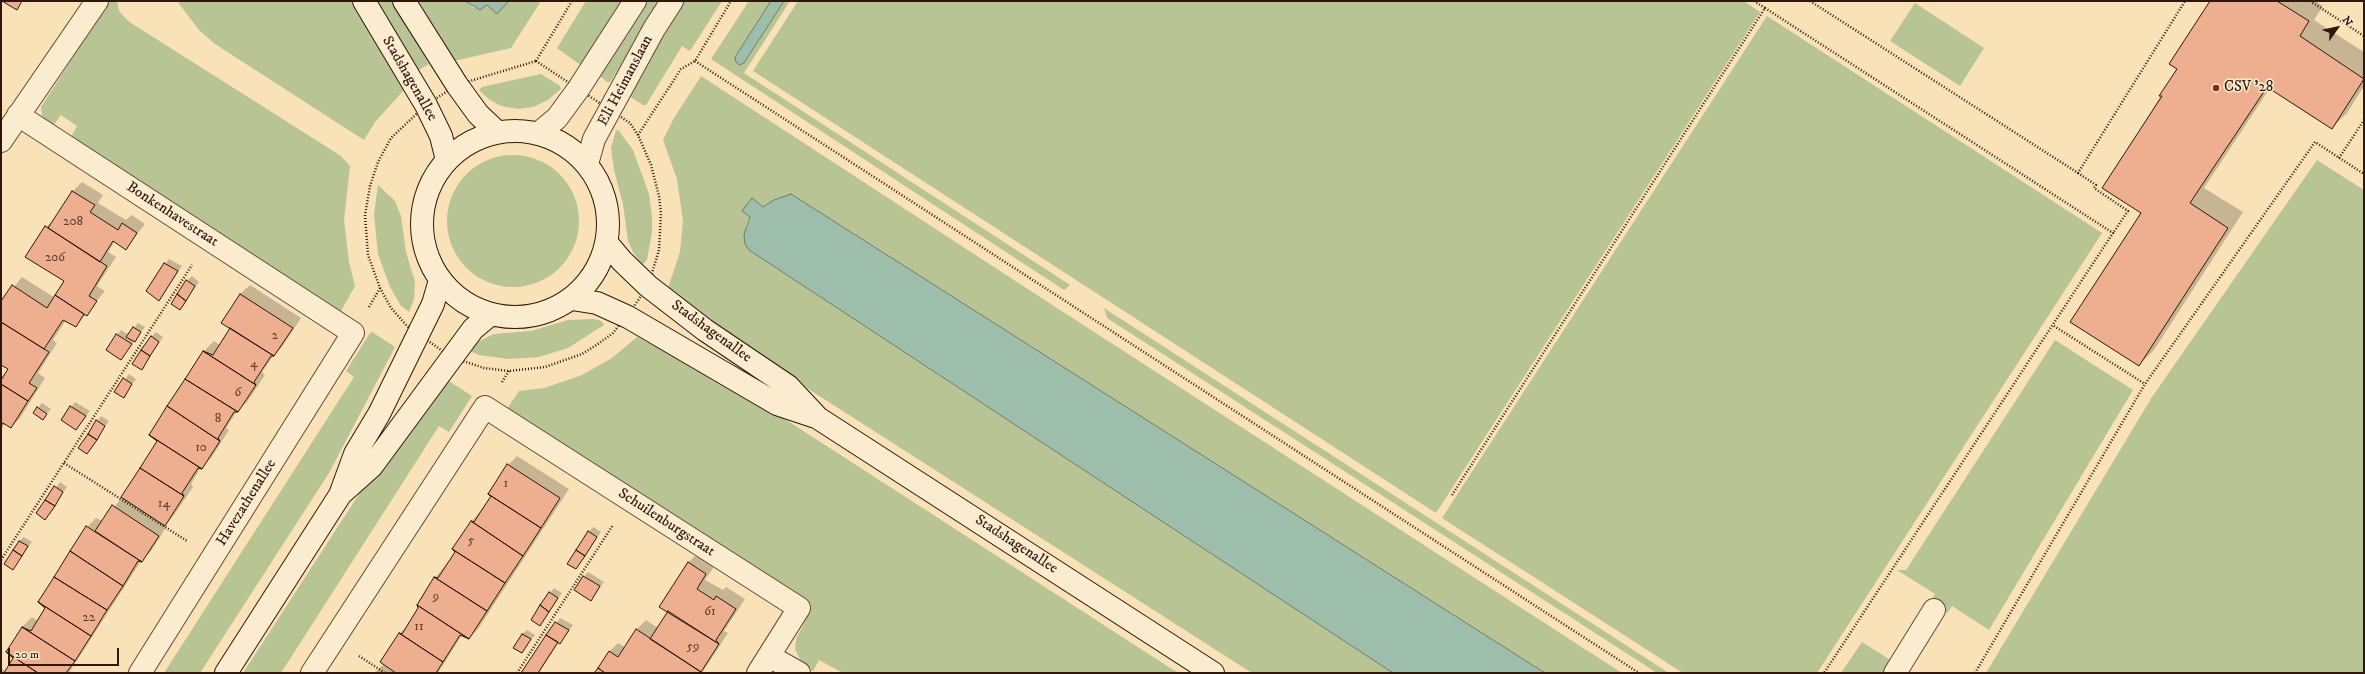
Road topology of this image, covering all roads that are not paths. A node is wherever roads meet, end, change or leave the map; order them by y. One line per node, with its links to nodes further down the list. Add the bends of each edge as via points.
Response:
1 (97, 1): 6 (main road)
2 (364, 1): 10 (main road, Stadshagenallee, via 426,105 441,136)
3 (404, 1): 7 (main road, via 457,85 478,114)
4 (635, 1): 8 (main road, Eli Heimanslaan, via 579,88 557,118)
5 (672, 1): 11 (main road, Eli Heimanslaan, via 594,139)
6 (18, 115): 9 (main road); 16 (main road, Bonkenhavestraat)
7 (497, 132): 8 (main road, via 512,130); 10 (main road, via 470,142)
8 (539, 134): 11 (main road, via 565,145)
9 (1, 141)
10 (448, 160): 13 (main road, via 437,172 429,187 422,218 422,235 426,251 431,266)
11 (587, 164): 12 (main road, via 606,201 609,229)
12 (607, 243): 14 (main road, via 594,274); 17 (main road, Stadshagenallee, via 622,262 648,286 705,330 788,386)
13 (440, 280): 15 (main road, via 462,301); 18 (main road, via 434,304 379,414 355,454)
14 (572, 298): 15 (main road, via 547,312 533,316 504,317); 17 (main road, Stadshagenallee, via 597,303 628,317 777,404)
15 (491, 314): 18 (main road, via 473,329 451,357 372,466)
16 (353, 333): 21 (main road, Havezathenallee)
17 (818, 418): 25 (main road, Stadshagenallee)
18 (340, 495): 22 (main road)
19 (1934, 610): 26 (main road)
20 (764, 665): 23 (main road, Schuilenburgstraat, via 799,608 485,407); 24 (main road, Schuilenburgstraat)
21 (140, 673)
22 (226, 673)
23 (312, 673)
24 (799, 673)
25 (1213, 673)
26 (1895, 673)

